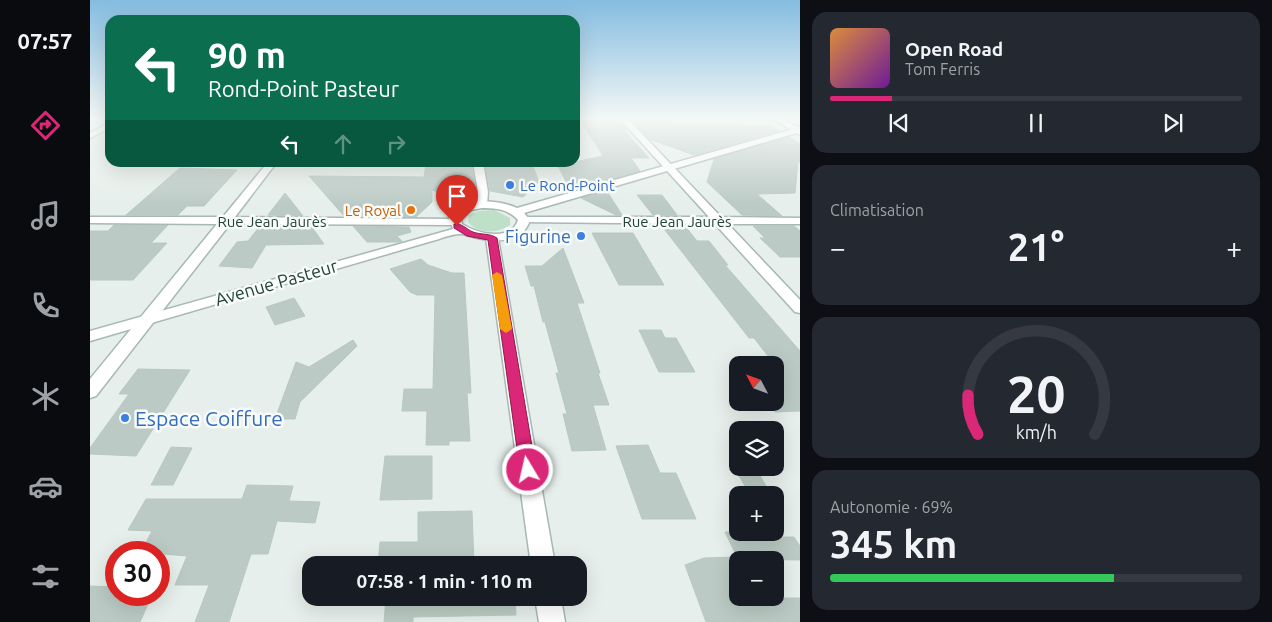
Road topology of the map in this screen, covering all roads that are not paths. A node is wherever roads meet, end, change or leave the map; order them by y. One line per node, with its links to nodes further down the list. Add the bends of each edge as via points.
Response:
1 (650, 147): 5 (street)
2 (740, 147): 5 (street)
3 (269, 167): 9 (street)
4 (479, 167): 6 (street)
5 (668, 167): 7 (street); 10 (street)
6 (482, 205): 7 (street, Rue Jean Jaurès, via 501,206); 12 (street, via 458,212 455,217)
7 (520, 216): 10 (street, Rue Jean Jaurès); 13 (street, via 523,225 520,230)
8 (90, 220): 9 (street, Rue Jean Jaurès)
9 (226, 221): 12 (street, Rue Jean Jaurès); 15 (street)
10 (717, 221): 11 (street, Rue Jean Jaurès); 14 (street)
11 (800, 221)
12 (458, 226): 13 (street, via 481,237); 15 (street, Avenue Pasteur, via 428,238)
13 (492, 238): 18 (street)
14 (800, 309)
15 (149, 319): 16 (street, Avenue Pasteur); 17 (street)
16 (90, 336)
17 (90, 391)
18 (542, 556)
19 (549, 606): 20 (street)
20 (552, 622)

